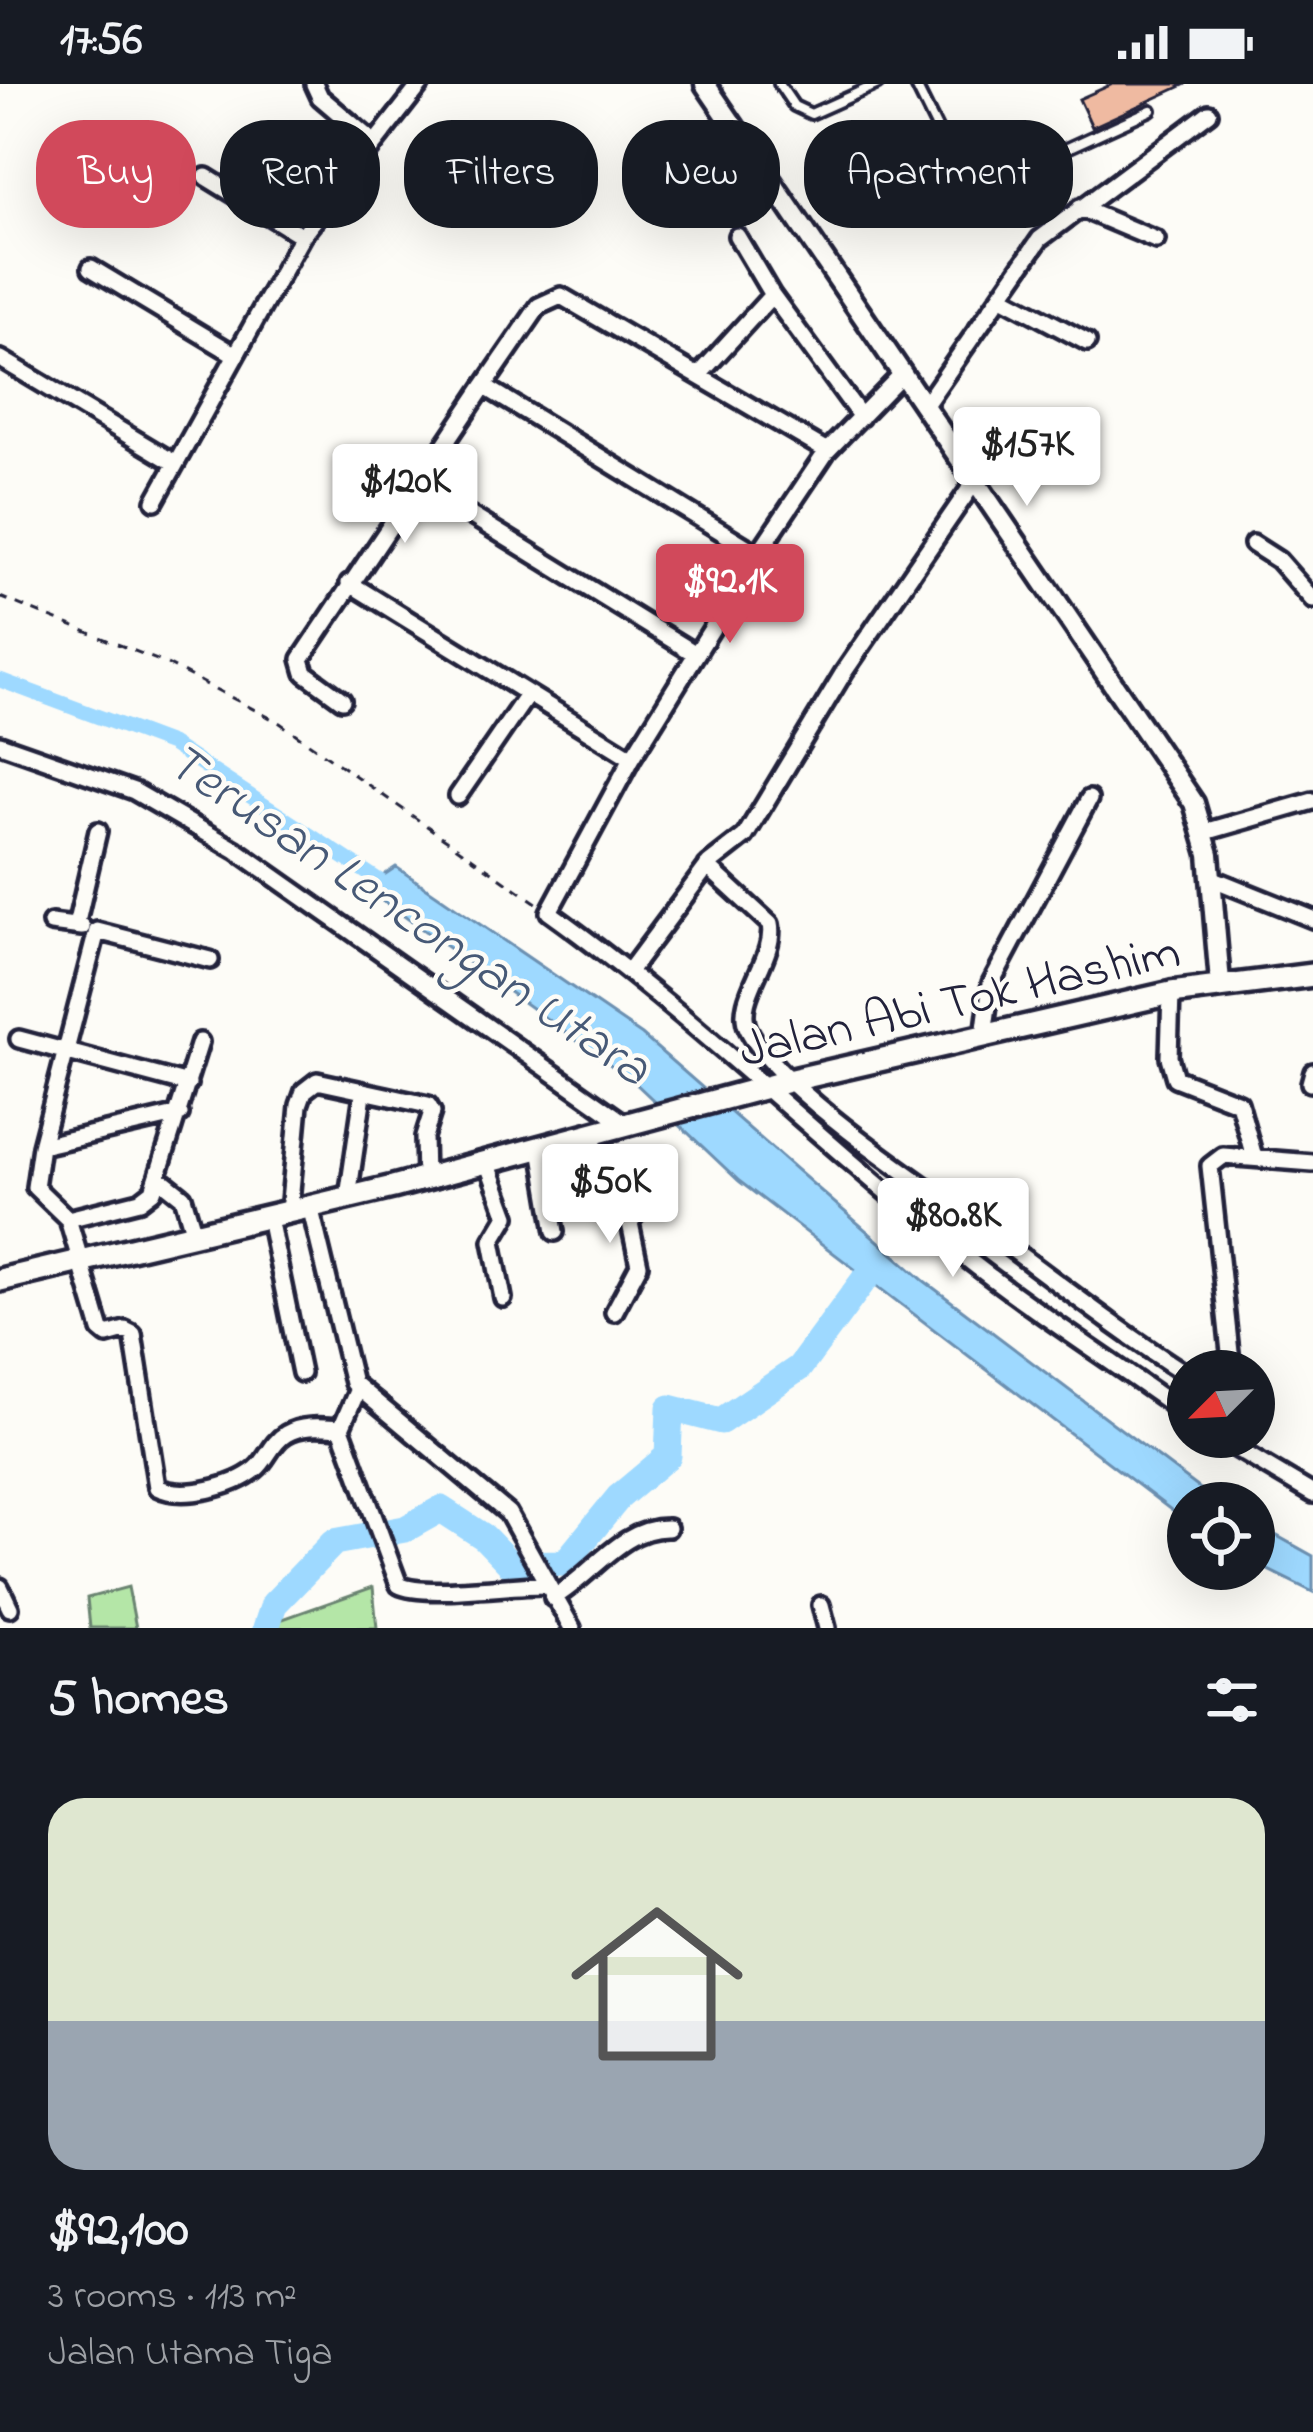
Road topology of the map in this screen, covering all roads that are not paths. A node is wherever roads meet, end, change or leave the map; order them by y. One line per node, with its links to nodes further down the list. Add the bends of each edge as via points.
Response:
1 (314, 84): 9 (street)
2 (421, 84): 11 (street)
3 (705, 84): 25 (street)
4 (779, 84): 5 (lane, via 811,114)
5 (878, 84)
6 (916, 84): 10 (lane)
7 (1151, 110): 12 (lane)
8 (1210, 113): 14 (street)
9 (347, 120)
10 (933, 120)
11 (380, 134)
12 (1073, 146)
13 (206, 177): 16 (street)
14 (1080, 208): 18 (street); 21 (street, via 1031,248)
15 (308, 228): 16 (street)
16 (302, 236): 23 (street)
17 (737, 236): 20 (street)
18 (1156, 240)
19 (92, 268): 23 (street)
20 (772, 295): 26 (street); 29 (street)
21 (1002, 297): 22 (street); 28 (street)
22 (1087, 342)
23 (234, 354): 31 (street)
24 (1, 359): 31 (street)
25 (903, 373): 28 (street); 29 (street)
26 (699, 375): 27 (street, via 556,295 539,306); 30 (street)
27 (484, 386): 33 (street); 36 (street)
28 (925, 405): 32 (street)
29 (861, 417): 30 (street)
30 (827, 451): 36 (street)
31 (173, 462): 34 (street)
32 (975, 481): 48 (street, via 1158,743); 49 (street, via 844,672 745,836)
33 (418, 483): 37 (street); 39 (street)
34 (155, 501)
35 (1253, 544): 38 (street, via 1279,560)
36 (758, 554): 39 (street)
37 (349, 583): 40 (street); 41 (street, via 300,665)
38 (1313, 600)
39 (694, 653): 43 (street)
40 (528, 694): 43 (street); 44 (street)
41 (342, 700)
42 (0, 745): 69 (street, via 134,791 236,850)
43 (632, 758): 56 (street, via 549,912)
44 (458, 796)
45 (1089, 799): 60 (street, via 991,983)
46 (1313, 801): 48 (street)
47 (98, 830): 53 (street)
48 (1205, 832): 50 (street)
49 (707, 866): 56 (street); 64 (street, via 772,930 744,1017)
50 (1211, 878): 51 (street); 58 (street)
51 (1313, 920)
52 (51, 923): 53 (street)
53 (76, 926): 54 (street)
54 (97, 931): 55 (street); 63 (street)
55 (210, 960)
56 (630, 970): 66 (street)
57 (1313, 975): 58 (main road, Jalan Abi Tok Hashim)
58 (1220, 983): 59 (main road, Jalan Abi Tok Hashim)
59 (1171, 993): 60 (main road, Jalan Abi Tok Hashim); 73 (street, via 1175,1078 1239,1103)
60 (984, 1036): 64 (main road, Jalan Abi Tok Hashim)
61 (19, 1039): 63 (street)
62 (200, 1042): 65 (street)
63 (65, 1051): 65 (street); 71 (street)
64 (792, 1080): 66 (main road, Jalan Abi Tok Hashim); 88 (street, via 889,1162)
65 (188, 1084): 68 (street)
66 (752, 1091): 69 (main road, Jalan Abi Tok Hashim); 91 (street)
67 (363, 1094): 77 (street, via 430,1108); 78 (street); 79 (street, via 326,1081 304,1091)
68 (180, 1114): 71 (street); 76 (street)
69 (627, 1125): 70 (main road, Jalan Abi Tok Hashim)
70 (591, 1136): 72 (main road, Jalan Abi Tok Hashim); 86 (street, via 634,1215 639,1265)
71 (40, 1146): 80 (street, via 35,1187)
72 (541, 1149): 74 (main road, Jalan Abi Tok Hashim); 81 (street)
73 (1253, 1157): 75 (street); 87 (street, via 1223,1156 1210,1166)
74 (487, 1162): 77 (main road, Jalan Abi Tok Hashim); 85 (street, via 507,1216 492,1241)
75 (1313, 1162)
76 (159, 1178): 80 (street, via 140,1202); 82 (street, via 183,1197)
77 (425, 1178): 78 (main road, Jalan Abi Tok Hashim)
78 (348, 1197): 79 (main road, Jalan Abi Tok Hashim)
79 (289, 1212): 82 (main road, Jalan Abi Tok Hashim); 89 (street); 90 (street)
80 (68, 1219): 83 (street)
81 (555, 1232)
82 (194, 1234): 83 (main road, Jalan Abi Tok Hashim)
83 (82, 1261): 84 (main road, Jalan Abi Tok Hashim); 92 (street, via 101,1330 133,1334 154,1480 162,1490 243,1477 287,1434)
84 (0, 1280)
85 (503, 1298)
86 (614, 1312)
87 (1230, 1350)
88 (1167, 1362)
89 (301, 1373)
90 (358, 1389): 92 (street); 96 (street, via 481,1486 529,1544)
91 (1167, 1401)
92 (341, 1428): 96 (street, via 394,1578 414,1592)
93 (1252, 1458): 94 (street)
94 (1313, 1494)
95 (668, 1528): 96 (street, via 632,1533 592,1573)
96 (548, 1586): 100 (street)
97 (0, 1587): 99 (street)
98 (821, 1605): 101 (street)
99 (10, 1608)
100 (572, 1628)
101 (826, 1628)

